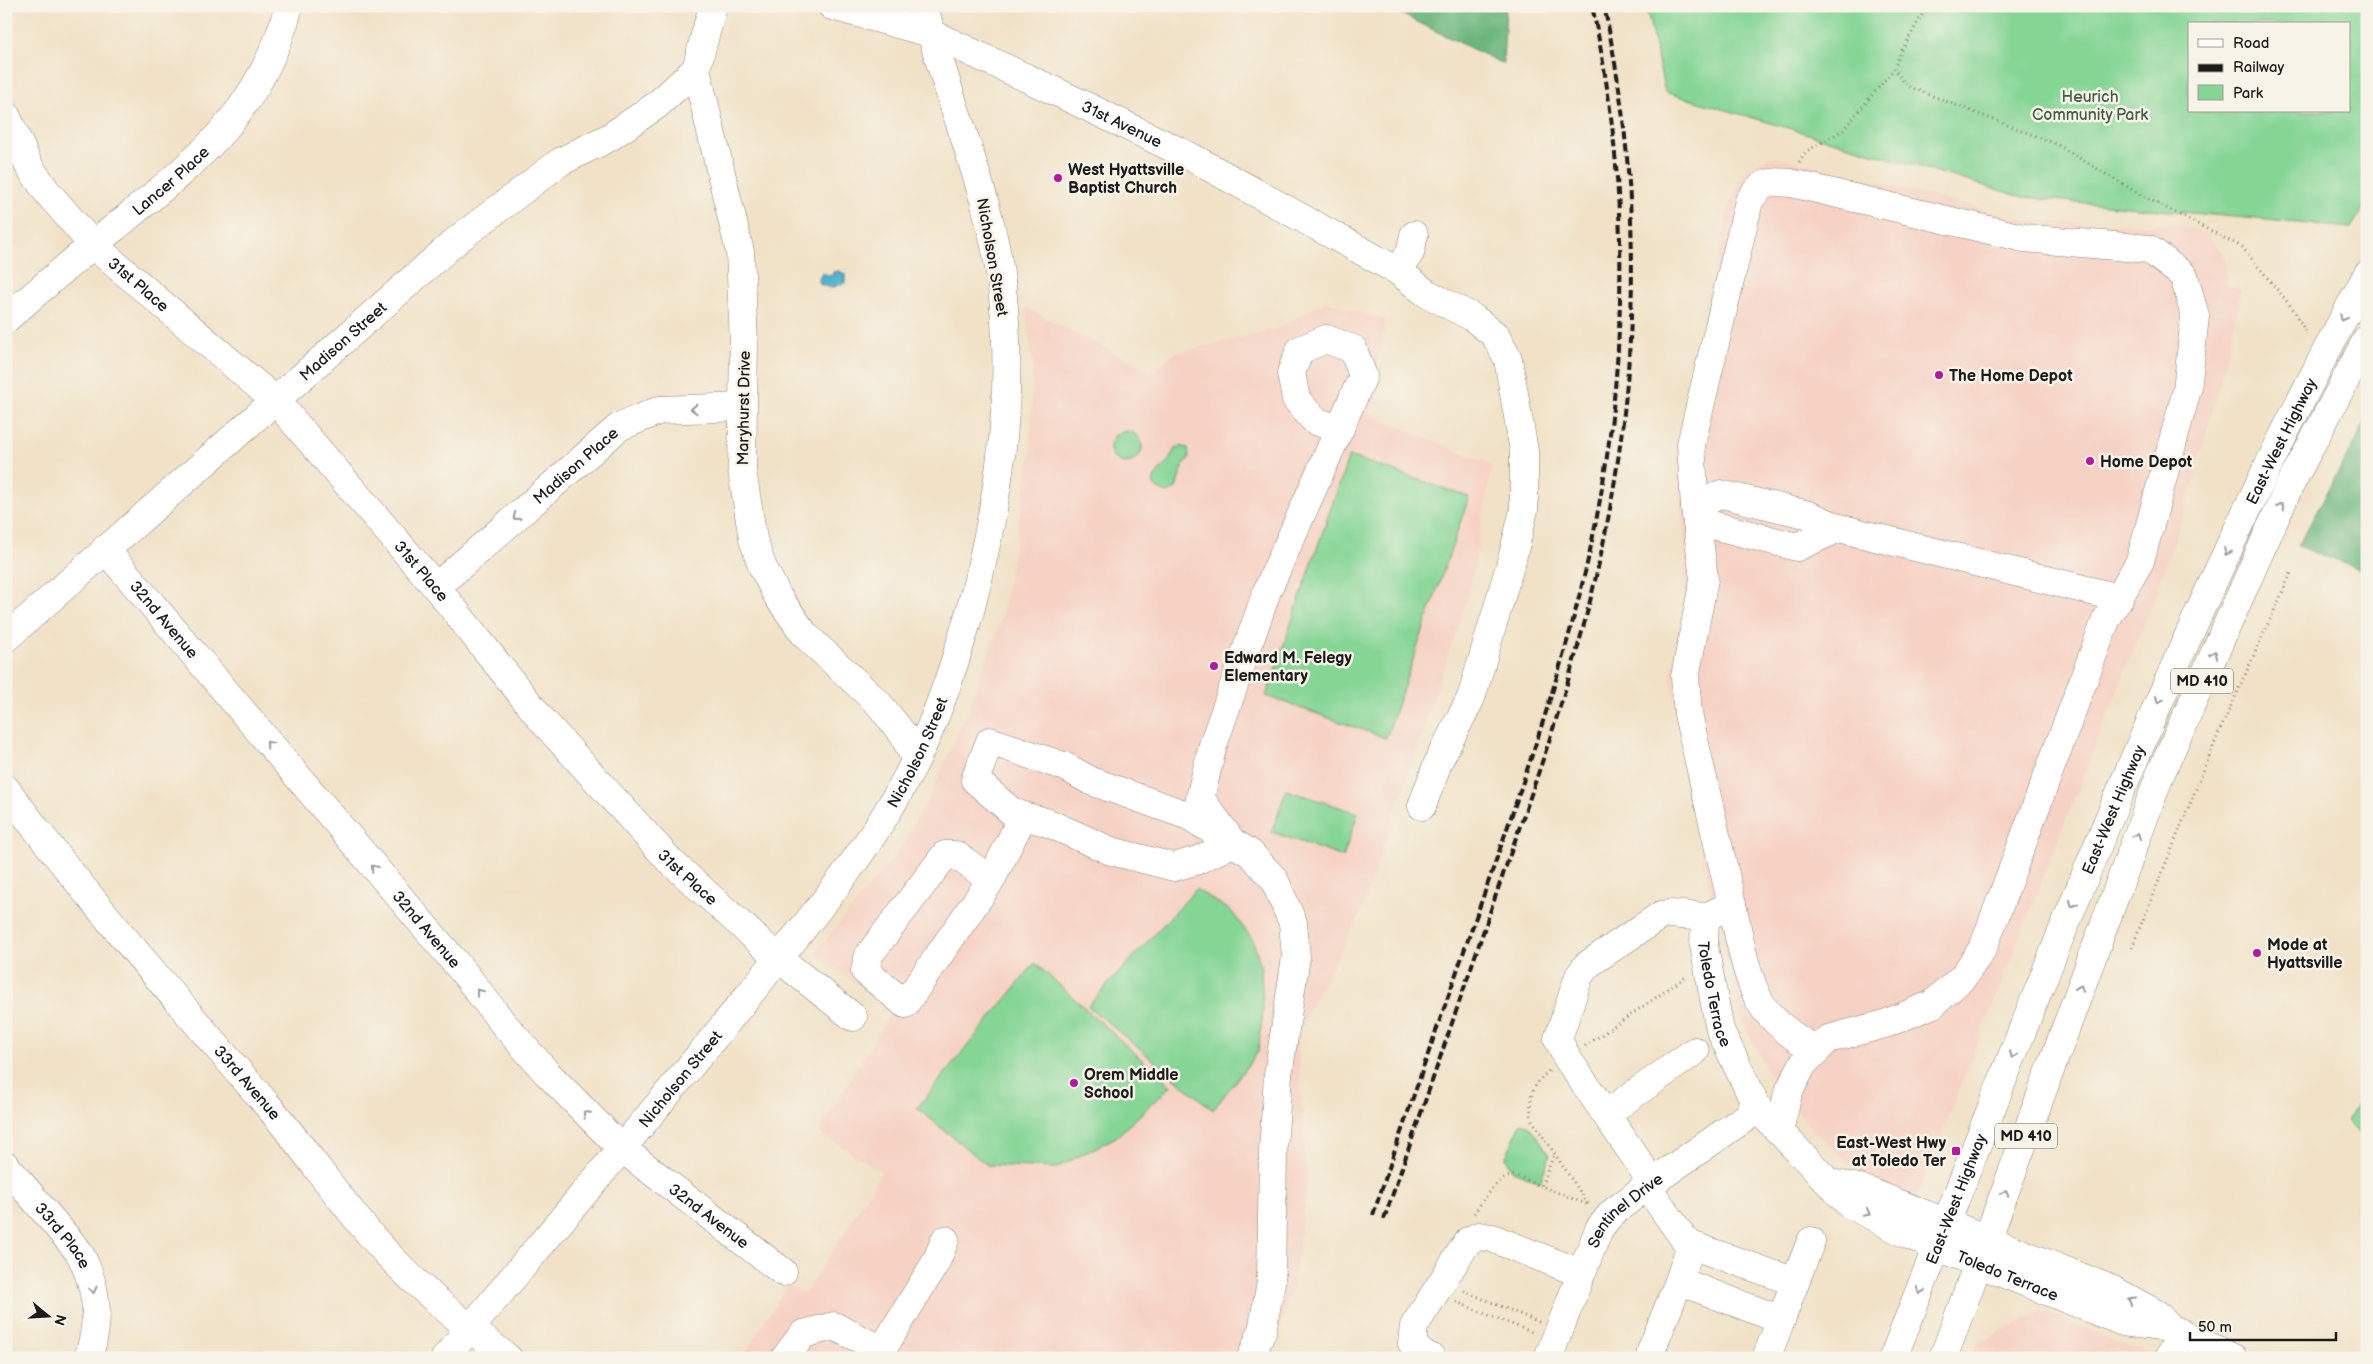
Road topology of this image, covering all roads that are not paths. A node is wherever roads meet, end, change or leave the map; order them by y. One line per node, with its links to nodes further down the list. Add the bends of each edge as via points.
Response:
1 (289, 6): 9 (street, Lancer Place, via 272,58 259,84 223,132 187,168)
2 (713, 6): 6 (street, Maryhurst Drive)
3 (832, 6): 5 (street, 31st Avenue)
4 (924, 6): 5 (street, Nicholson Street)
5 (930, 33): 10 (street, 31st Avenue, via 1191,156); 22 (street, Nicholson Street, via 986,208 1003,293 1007,389 1002,460 976,588 958,656)
6 (696, 69): 14 (street, Madison Street, via 657,105 610,137 560,162 457,240); 15 (street, Maryhurst Drive, via 740,252 744,345)
7 (6, 115): 9 (street, 31st Place, via 29,166)
8 (1414, 235): 10 (street, via 1410,253)
9 (93, 245): 12 (street, Lancer Place); 14 (street, 31st Place)
10 (1398, 271): 24 (street, 31st Avenue, via 1426,293 1472,317 1495,335 1508,359 1524,451 1524,510 1512,559 1471,698 1439,760)
11 (2367, 275): 40 (street, East-West Highway / MD 410, one-way to 40, via 2258,486 2172,671 2085,875)
12 (6, 319)
13 (2367, 339): 44 (street, East-West Highway / MD 410, one-way to 13, via 2160,775 2288,489)
14 (276, 401): 18 (street, Madison Street); 19 (street, 31st Place)
15 (742, 407): 19 (street, Madison Place, one-way to 19, via 660,410 619,427); 22 (street, Maryhurst Drive, via 742,470 751,531 762,566 778,597 805,635 879,704 903,734)
16 (1340, 429): 26 (street, via 1267,590 1213,745 1200,798)
17 (1696, 514): 20 (street, via 1721,494 1809,514 1839,528); 20 (street, via 1691,444 1749,201 1757,189 1770,181 2023,238 2150,249 2184,276 2195,316 2187,390 2140,561); 28 (street, via 1704,579 1685,676 1688,714)
18 (105, 549): 21 (street, Madison Street); 37 (street, 32nd Avenue, one-way to 18, via 502,1022 465,974)
19 (436, 587): 30 (street, 31st Place, via 542,720 664,854)
20 (2119, 598): 33 (street, via 2106,620 1983,948 1963,977 1934,1004 1884,1024 1828,1039)
21 (6, 638)
22 (915, 758): 30 (street, Nicholson Street, via 872,837)
23 (6, 789): 50 (street, 33rd Avenue, via 150,968 289,1130 329,1186 381,1247 418,1285)
24 (1422, 806)
25 (1024, 816): 26 (street, via 1046,822 1110,851 1174,867 1198,860); 26 (street, via 1011,811 975,780 990,741 1066,766 1091,781 1190,816); 27 (street)
26 (1233, 843): 57 (street, via 1250,853 1274,879 1293,923 1296,957 1278,1075 1271,1282 1262,1331)
27 (991, 880): 27 (street, via 956,855 945,856 870,955 865,972 905,1004)
28 (1732, 905): 29 (street); 33 (street, via 1757,997 1776,1022)
29 (1705, 917): 34 (street, Toledo Terrace, via 1704,946 1720,1030); 35 (street, via 1661,916 1587,965 1579,976 1558,1039 1567,1058)
30 (778, 958): 31 (street, 31st Place); 37 (street, Nicholson Street)
31 (853, 1017)
32 (1695, 1051): 35 (street)
33 (1816, 1051): 36 (street, via 1803,1064 1788,1093)
34 (1758, 1109): 36 (street, Toledo Terrace); 39 (street, Sentinel Drive)
35 (1606, 1114): 39 (street, via 1642,1167)
36 (1780, 1131): 40 (street, Toledo Terrace, via 1849,1204 1906,1234)
37 (621, 1148): 45 (street, 32nd Avenue); 50 (street, Nicholson Street)
38 (6, 1166): 53 (street, 33rd Place, one-way to 53, via 79,1252 92,1284 98,1316)
39 (1649, 1184): 43 (street, via 1684,1239); 46 (street, Sentinel Drive, via 1612,1213 1599,1230)
40 (1942, 1235): 44 (street, Toledo Terrace); 61 (street, East-West Highway / MD 410, one-way to 61)
41 (945, 1240): 56 (street, via 936,1262 882,1350 834,1326 803,1334)
42 (1811, 1241): 48 (street)
43 (1691, 1244): 47 (street); 48 (street)
44 (1983, 1251): 51 (street, Toledo Terrace, via 2113,1290 2157,1314); 62 (street, East-West Highway / MD 410)
45 (783, 1272)
46 (1580, 1273): 58 (street, via 1492,1238 1479,1236 1468,1241 1414,1326 1412,1343 1421,1353); 59 (street, Sentinel Drive)
47 (1680, 1281): 49 (street); 52 (street)
48 (1795, 1282): 49 (street)
49 (1781, 1320): 60 (street)
50 (470, 1328): 54 (street, Nicholson Street); 55 (street, 33rd Avenue)
51 (2176, 1331): 63 (street); 64 (street, Toledo Terrace)
52 (1652, 1351)
53 (88, 1358)
54 (444, 1358)
55 (508, 1358)
56 (785, 1358)
57 (1251, 1358)
58 (1432, 1358)
59 (1548, 1358)
60 (1766, 1358)
61 (1893, 1358)
62 (1943, 1358)
63 (2168, 1358)
64 (2234, 1358)

